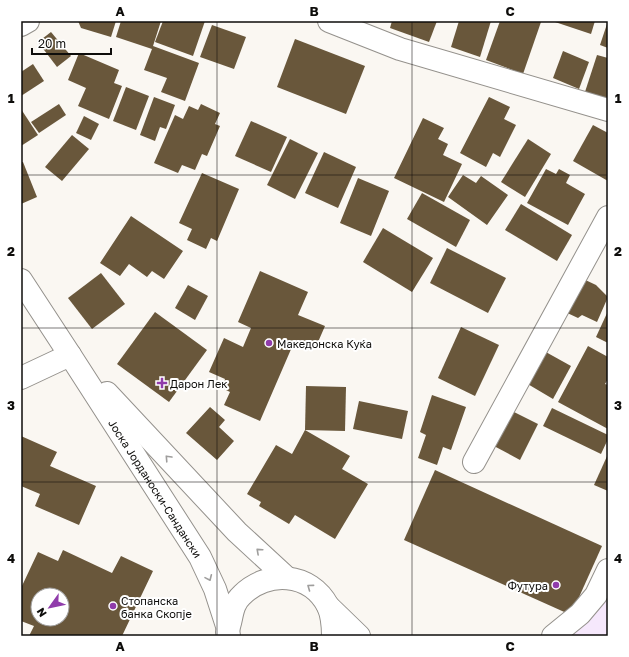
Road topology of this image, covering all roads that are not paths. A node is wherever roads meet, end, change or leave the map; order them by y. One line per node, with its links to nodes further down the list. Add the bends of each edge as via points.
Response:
1 (28, 21): 3 (street)
2 (329, 21): 4 (street, via 400,49)
3 (21, 26)
4 (608, 110)
5 (608, 217): 9 (street)
6 (21, 280): 7 (street, Јоска Јорданоски-Сандански)
7 (70, 354): 8 (street); 11 (street, Јоска Јорданоски-Сандански, one-way to 7, via 237,532); 14 (street, Јоска Јорданоски-Сандански, one-way to 14, via 200,557 215,589)
8 (21, 378)
9 (474, 462)
10 (608, 570): 12 (street)
11 (287, 578): 13 (street, one-way to 11, via 317,592 304,582); 14 (street, via 270,578 253,585 240,596 231,612)
12 (602, 597): 17 (street)
13 (328, 606): 15 (street, via 333,622); 16 (street)
14 (227, 634)
15 (333, 636)
16 (359, 636)
17 (553, 636)

